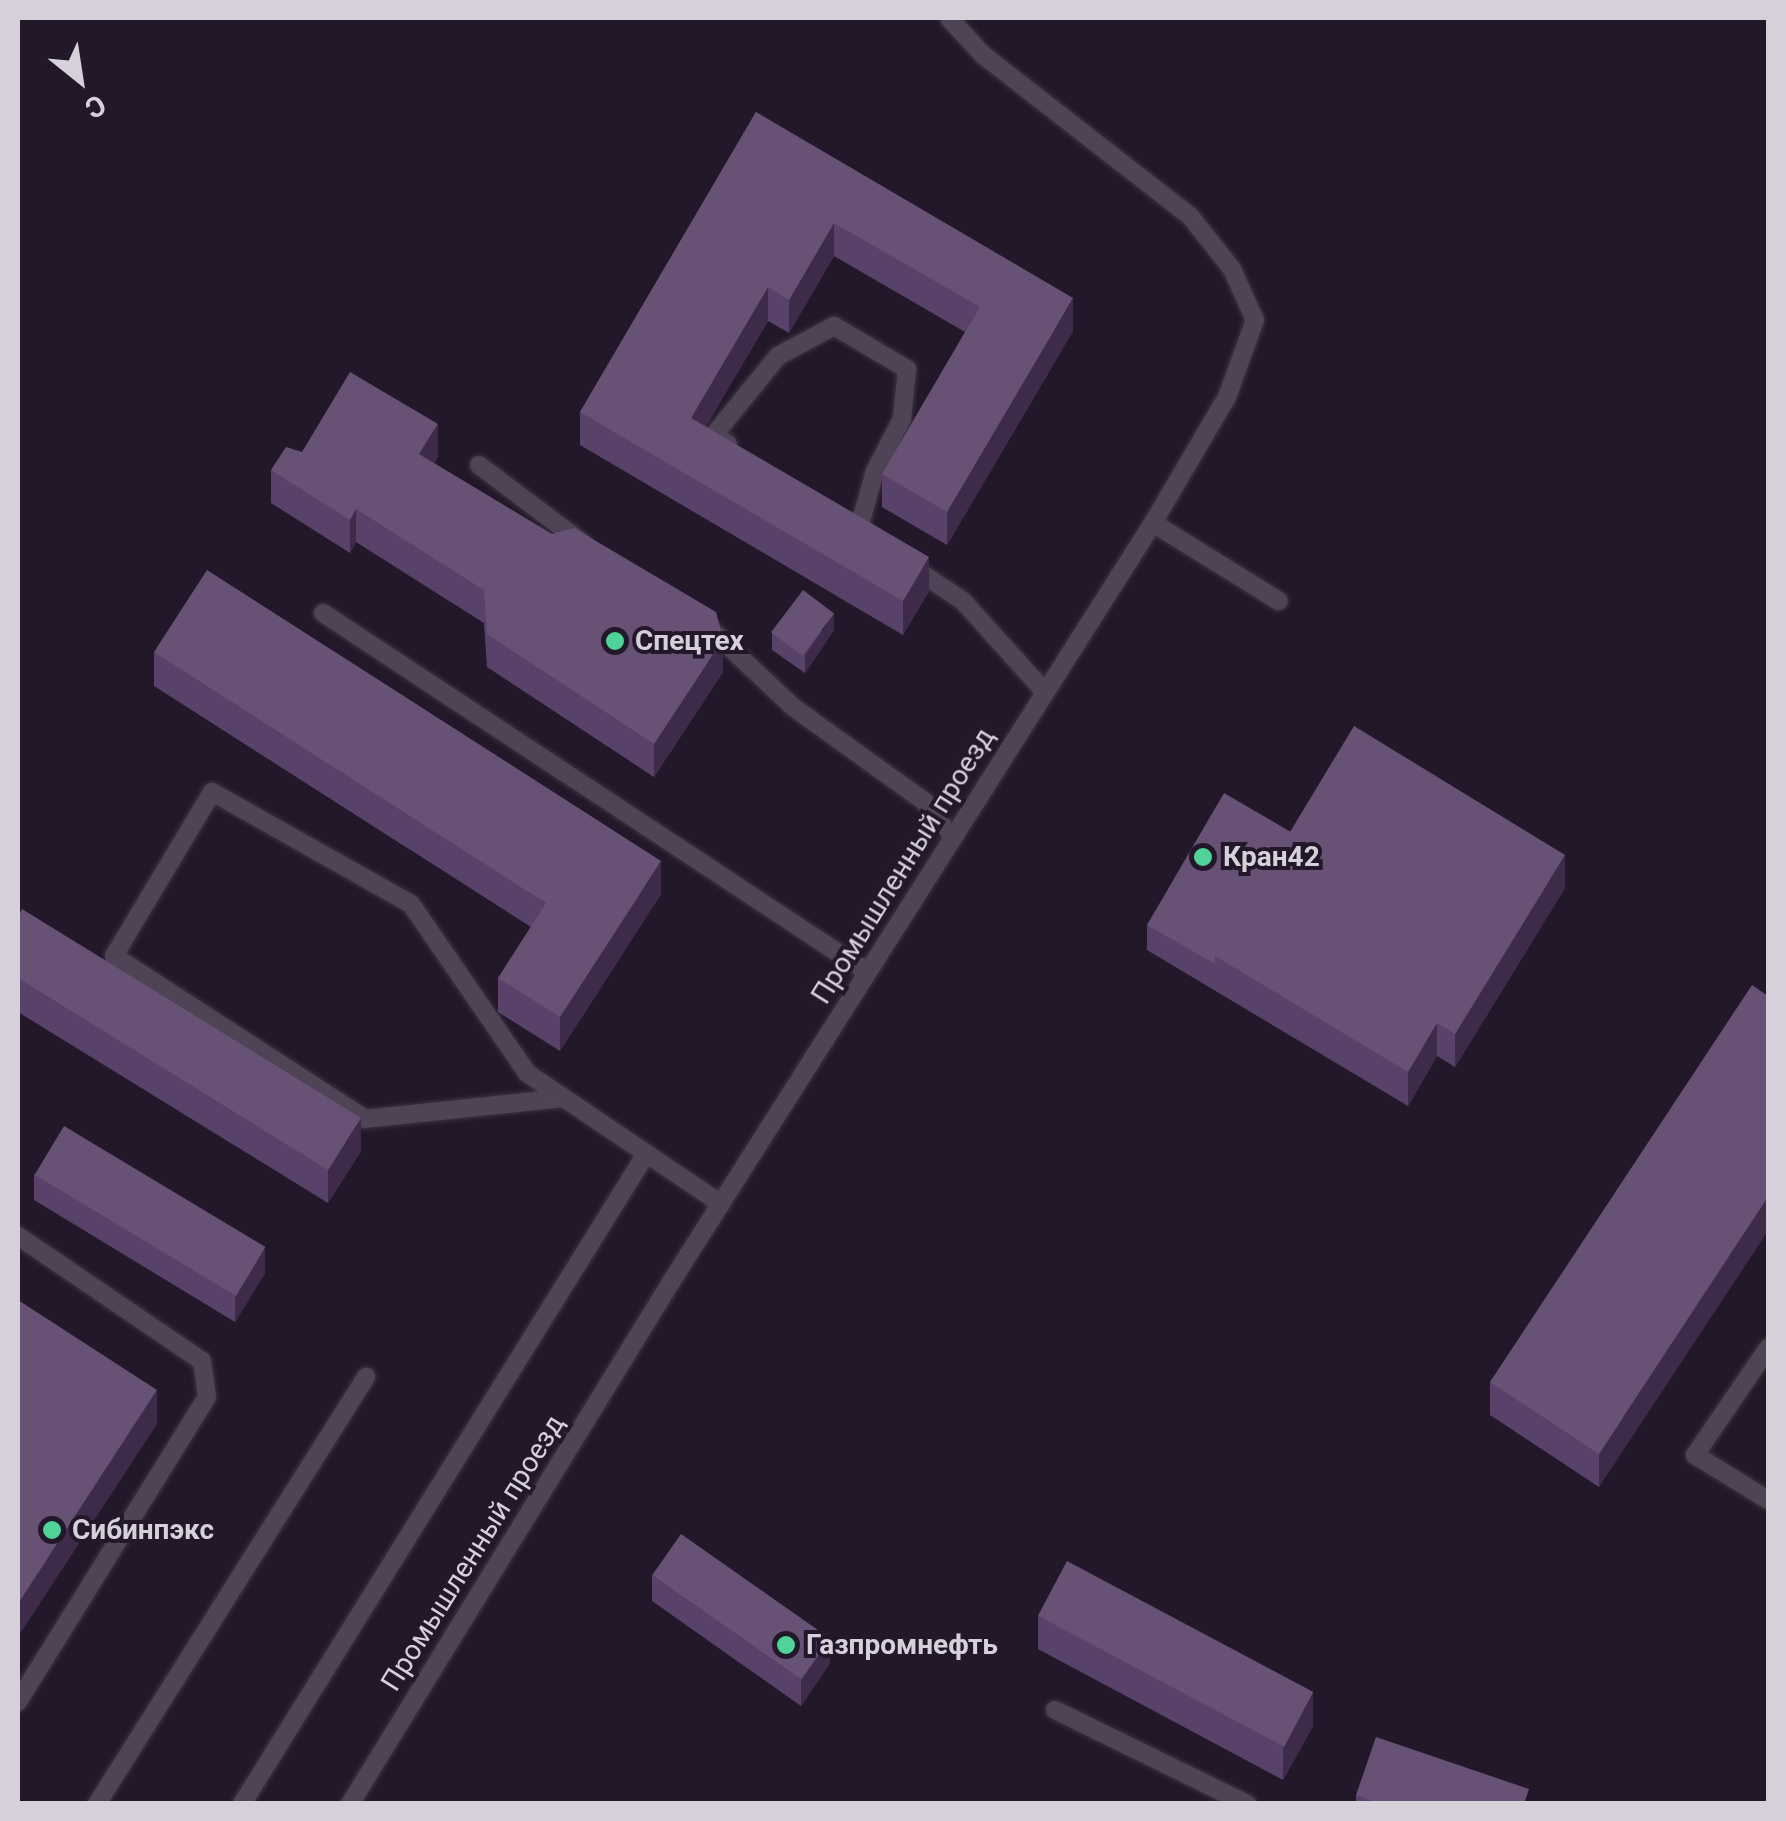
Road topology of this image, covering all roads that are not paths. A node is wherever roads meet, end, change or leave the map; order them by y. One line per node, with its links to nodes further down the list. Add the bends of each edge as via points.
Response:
1 (949, 18): 4 (lane, Промышленный проезд, via 983,55 1190,216 1232,269 1255,320 1227,397)
2 (747, 458): 9 (lane, via 714,435 778,356 834,326 907,368 902,419 874,471 865,537 963,600)
3 (479, 465): 5 (lane)
4 (1153, 523): 6 (lane); 9 (lane, Промышленный проезд)
5 (595, 552)
6 (1278, 600)
7 (687, 612): 10 (lane, via 718,632 794,707 926,802)
8 (323, 613): 11 (lane)
9 (1045, 692): 10 (lane, Промышленный проезд)
10 (952, 840): 11 (lane, Промышленный проезд)
11 (868, 972): 14 (lane, Промышленный проезд)
12 (564, 1098): 12 (lane, via 527,1073 411,904 212,792 114,956 365,1119); 13 (lane)
13 (646, 1154): 14 (lane); 22 (lane)
14 (720, 1204): 23 (lane, Промышленный проезд)
15 (18, 1236): 19 (lane, via 202,1361 207,1398)
16 (1768, 1348): 18 (lane, via 1695,1455)
17 (366, 1377): 21 (lane)
18 (1768, 1500)
19 (18, 1702)
20 (1054, 1710): 24 (lane)
21 (97, 1804)
22 (242, 1804)
23 (350, 1804)
24 (1246, 1804)

